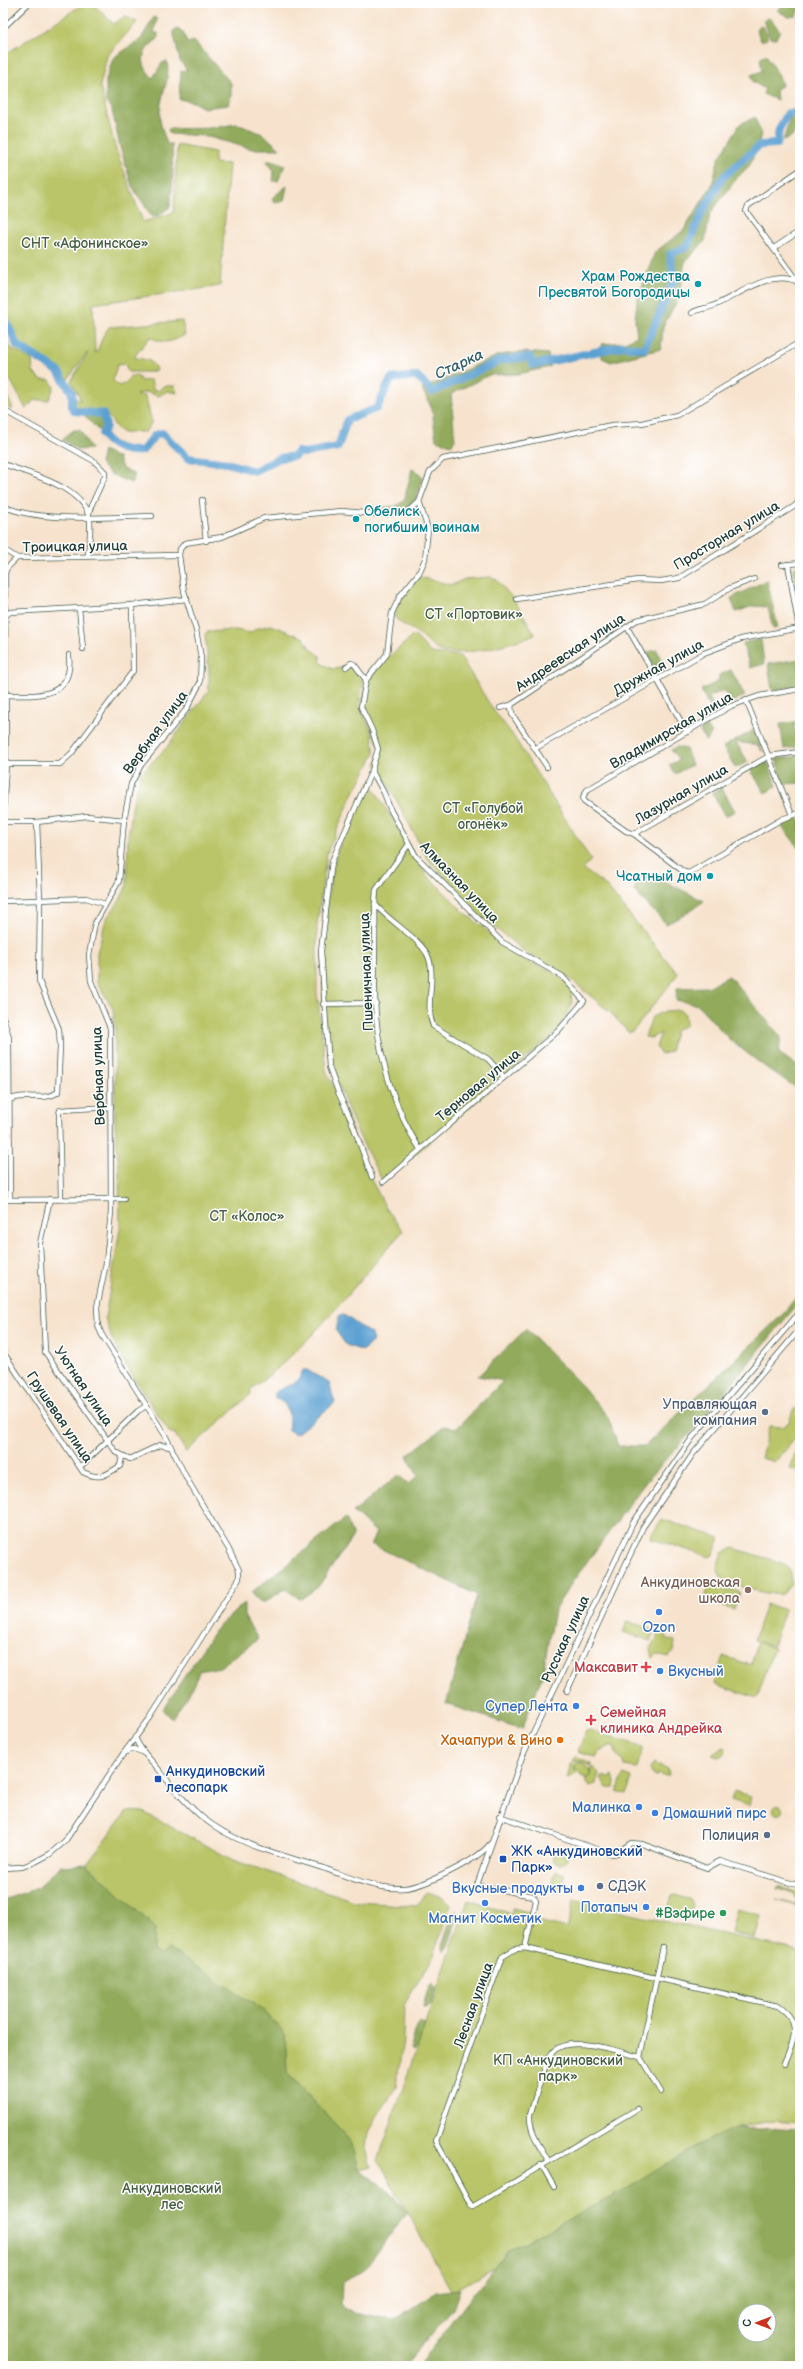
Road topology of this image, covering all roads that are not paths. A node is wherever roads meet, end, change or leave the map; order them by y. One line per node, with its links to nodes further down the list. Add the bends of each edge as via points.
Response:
1 (29, 3): 2 (street)
2 (3, 28)
3 (800, 170): 5 (street, via 747,208 748,214)
4 (800, 231): 5 (street)
5 (774, 248): 6 (street)
6 (798, 282): 7 (street, via 768,280)
7 (692, 313)
8 (800, 342): 13 (street, via 677,415 443,459 430,472)
9 (3, 410): 16 (street, via 94,461 105,472 90,506)
10 (3, 464): 16 (street, via 62,486 82,504)
11 (202, 500): 17 (street)
12 (800, 500): 25 (street, Просторная улица, via 795,506 679,578 661,581 638,580)
13 (419, 502): 17 (street, via 413,509 402,514 341,511 264,518 222,537); 35 (street, via 428,529 425,559 419,573 394,609 388,654)
14 (3, 506): 16 (street, via 57,517)
15 (152, 516): 16 (street)
16 (88, 517): 19 (street)
17 (206, 541): 20 (street, via 185,543)
18 (3, 548): 21 (street)
19 (88, 555): 20 (street, Троицкая улица); 21 (street, Троицкая улица)
20 (179, 555): 24 (street, Вербная улица)
21 (17, 558): 28 (street, Троицкая улица, via 5,573)
22 (800, 563): 30 (street, via 785,564)
23 (754, 579): 29 (street, Андреевская улица, via 730,588 705,604 637,620)
24 (187, 599): 26 (street); 55 (street, Вербная улица, via 201,658 200,683 186,710 135,774)
25 (517, 599)
26 (132, 605): 27 (street); 48 (street, via 133,671 71,754 60,764)
27 (79, 608): 28 (street, via 10,612); 32 (street)
28 (4, 616): 38 (street, Троицкая улица)
29 (626, 627): 36 (street); 40 (street, Андреевская улица)
30 (799, 628): 31 (street); 36 (street, Дружная улица, via 741,639 719,647)
31 (800, 635)
32 (82, 649)
33 (69, 655): 38 (street, via 70,667 64,682 53,692 43,696)
34 (346, 667): 35 (street, via 354,664)
35 (366, 680): 50 (street, via 361,707 378,749)
36 (658, 680): 42 (street); 45 (street, Дружная улица)
37 (800, 689): 39 (street, Владимирская улица)
38 (4, 695): 48 (street, Троицкая улица)
39 (746, 700): 42 (street, Владимирская улица); 47 (street)
40 (511, 705): 41 (street, Андреевская улица); 43 (street, via 512,714)
41 (500, 708)
42 (687, 732): 51 (street, Владимирская улица, via 587,790)
43 (528, 737): 44 (street); 45 (street)
44 (523, 741)
45 (536, 748): 49 (street)
46 (800, 752): 47 (street, Лазурная улица)
47 (769, 756): 54 (street); 58 (street, Лазурная улица)
48 (4, 764): 53 (street, Троицкая улица)
49 (547, 767)
50 (372, 768): 59 (street, Алмазная улица, via 390,811); 66 (street, via 332,861 321,942)
51 (583, 797): 58 (street, Лазурная улица, via 584,801)
52 (800, 813): 54 (street)
53 (3, 814)
54 (792, 814): 58 (street, via 688,873)
55 (124, 820): 57 (street, via 87,816); 62 (street, Вербная улица, via 119,880)
56 (3, 822): 57 (street)
57 (37, 822): 60 (street)
58 (634, 834)
59 (409, 844): 63 (street, Пшеничная улица, via 376,890); 64 (street, Алмазная улица, via 420,860 502,942 556,971)
60 (40, 900): 61 (street); 62 (street, via 86,898); 69 (street, via 39,981 59,1029 58,1092 52,1095 18,1096)
61 (3, 901)
62 (106, 904): 70 (street, Вербная улица, via 95,923 89,966 90,981 110,1028)
63 (375, 904): 65 (street, Пшеничная улица); 68 (street, via 428,955 430,1018 433,1026 488,1059)
64 (583, 998): 68 (street, Терновая улица, via 558,1031)
65 (376, 1003): 66 (street); 71 (street, Пшеничная улица, via 380,1046 386,1066 406,1127)
66 (323, 1004): 72 (street, via 332,1079 351,1120)
67 (3, 1017): 69 (street, via 9,1037)
68 (504, 1076): 71 (street, Терновая улица)
69 (9, 1100): 78 (street)
70 (111, 1108): 75 (street, via 60,1110); 79 (street, Вербная улица)
71 (420, 1149): 73 (street, Терновая улица)
72 (372, 1177)
73 (383, 1182)
74 (50, 1199): 75 (street); 78 (street); 84 (street, Уютная улица, via 40,1239 46,1352)
75 (61, 1199): 79 (street)
76 (124, 1199): 79 (street)
77 (3, 1200): 78 (street)
78 (10, 1200)
79 (110, 1200): 83 (street, Вербная улица, via 106,1263 97,1307 98,1326)
80 (800, 1312): 92 (street, Русская улица, via 692,1438 633,1523 522,1756)
81 (800, 1329): 88 (street, via 693,1454 643,1527)
82 (3, 1352): 87 (street, Грушевая улица)
83 (146, 1406): 84 (street); 85 (street, Вербная улица)
84 (107, 1440): 86 (street, Уютная улица); 87 (street)
85 (170, 1447): 86 (street, via 160,1445 130,1459); 89 (street, Вербная улица, via 228,1548 239,1570 239,1579 155,1712)
86 (122, 1456): 87 (street, Грушевая улица, via 120,1466 109,1474 94,1477 83,1472)
87 (80, 1467)
88 (567, 1690)
89 (135, 1737): 90 (street); 91 (street, Вербная улица)
90 (145, 1753): 91 (street, via 133,1749); 93 (street, via 191,1807 221,1830 253,1845 378,1886 405,1888 423,1883 469,1861 484,1851)
91 (123, 1754): 94 (street, Вербная улица, via 77,1826 58,1848 28,1865)
92 (499, 1816): 93 (street, Русская улица); 95 (street, via 609,1854 616,1853 631,1843 642,1844 707,1868 720,1861 798,1885)
93 (492, 1841): 97 (street, Русская улица, via 477,1885 534,1896 536,1901)
94 (3, 1868)
95 (800, 1877)
96 (663, 1947): 98 (street)
97 (525, 1948): 98 (street); 104 (street, Лесная улица, via 515,1949 502,1957 436,2140 472,2207)
98 (656, 1978): 99 (street); 100 (street, via 778,2006 786,2011 794,2025 795,2039)
99 (640, 2057): 101 (street); 103 (street, via 579,2043 565,2046 550,2056 530,2115 532,2132)
100 (784, 2064)
101 (661, 2092)
102 (637, 2109): 103 (street, Лесная улица)
103 (548, 2160): 104 (street, Лесная улица)
104 (541, 2164): 105 (street)
105 (554, 2186)

